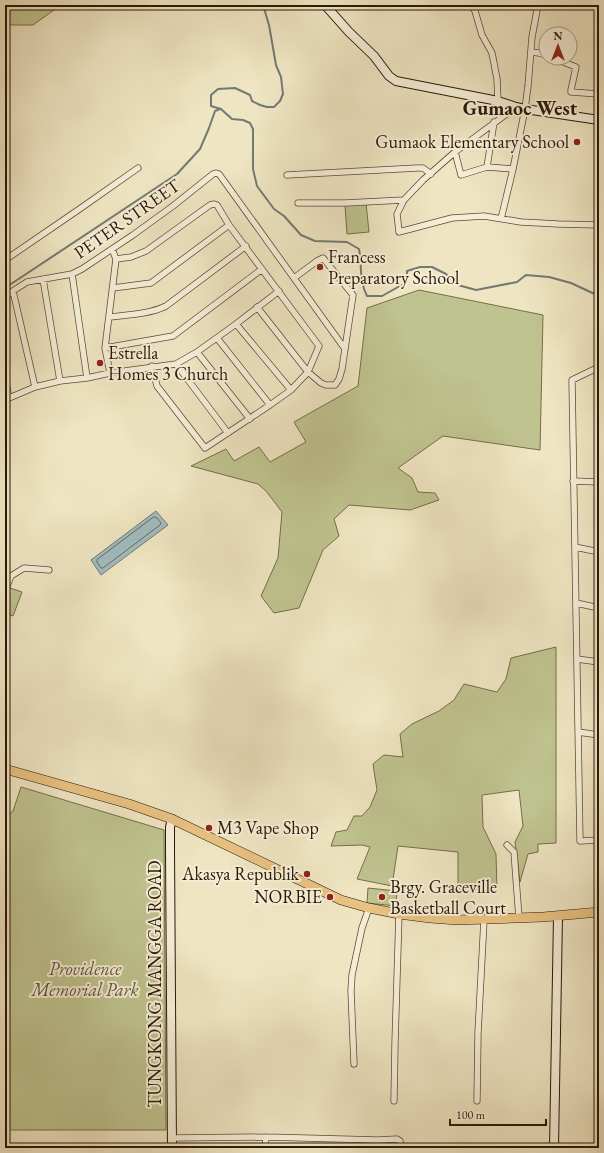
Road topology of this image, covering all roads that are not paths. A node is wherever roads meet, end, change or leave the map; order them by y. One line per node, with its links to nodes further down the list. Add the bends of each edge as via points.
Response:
1 (325, 5): 9 (street, via 396,81)
2 (471, 5): 4 (street)
3 (538, 5): 5 (street)
4 (475, 8): 9 (street, via 482,34 492,53 498,79)
5 (531, 52): 6 (street); 11 (street)
6 (538, 53)
7 (573, 66): 8 (street, via 576,67 571,92)
8 (599, 94)
9 (498, 101): 10 (street)
10 (516, 107): 11 (street); 13 (street)
11 (525, 109): 12 (street); 17 (street)
12 (599, 120)
13 (494, 122): 14 (street); 15 (street)
14 (455, 152): 15 (street, via 461,175); 18 (street)
15 (487, 167): 17 (street)
16 (138, 168): 28 (street)
17 (514, 169): 22 (street)
18 (431, 174): 19 (street, via 423,168 417,168); 20 (street)
19 (287, 175)
20 (404, 200): 21 (street); 22 (street, via 397,214 399,232 452,218 484,216)
21 (298, 203)
22 (501, 219): 24 (street)
23 (230, 225): 25 (street); 27 (street, via 217,205 210,205 146,251); 33 (street, via 151,283)
24 (599, 225)
25 (246, 246): 29 (street); 38 (street, via 166,306)
26 (112, 249): 27 (street); 30 (street, PETER STREET); 31 (street, PETER STREET, via 216,173)
27 (116, 259): 33 (street)
28 (5, 260)
29 (262, 269): 35 (street); 41 (street, via 172,336)
30 (72, 274): 32 (street, PETER STREET); 49 (street)
31 (294, 278): 42 (street); 42 (street, via 324,258 353,295)
32 (43, 279): 34 (street, PETER STREET, via 27,282); 51 (street)
33 (113, 288): 38 (street)
34 (14, 291): 36 (street, PETER STREET); 52 (street)
35 (279, 291): 37 (street); 47 (street, via 319,346)
36 (5, 296)
37 (257, 307): 39 (street); 47 (street)
38 (109, 317): 41 (street)
39 (236, 324): 40 (street); 53 (street)
40 (217, 338): 43 (street); 55 (street)
41 (105, 348): 48 (street)
42 (345, 349): 47 (street, via 339,379 335,385 326,385)
43 (198, 352): 44 (street); 56 (street)
44 (176, 364): 45 (street); 57 (street)
45 (152, 366): 48 (street); 57 (street, via 157,386 205,448)
46 (599, 367): 58 (street, via 572,380)
47 (308, 372): 53 (street)
48 (110, 373): 49 (street)
49 (87, 378): 51 (street)
50 (5, 379): 54 (street)
51 (60, 380): 52 (street)
52 (34, 387): 54 (street)
53 (291, 390): 55 (street)
54 (7, 399)
55 (270, 405): 56 (street)
56 (250, 419): 57 (street)
57 (228, 433)
58 (573, 481): 59 (street); 62 (street)
59 (599, 482)
60 (5, 491): 61 (street)
61 (5, 496)
62 (575, 547): 63 (street); 66 (street)
63 (599, 552)
64 (49, 570): 65 (street, via 24,568 11,576)
65 (5, 590)
66 (576, 603): 67 (street); 68 (street)
67 (599, 608)
68 (577, 660): 69 (street); 70 (street)
69 (599, 662)
70 (578, 732): 71 (street); 74 (street, via 580,841)
71 (599, 735)
72 (5, 769): 73 (main road, via 129,804)
73 (172, 819): 76 (main road, via 341,900); 86 (street, TUNGKONG MANGGA ROAD)
74 (599, 840)
75 (507, 845): 80 (street, via 514,852)
76 (369, 908): 78 (main road); 82 (street, via 352,975)
77 (599, 912): 79 (main road)
78 (399, 914): 81 (main road); 83 (street)
79 (558, 916): 80 (main road); 90 (street)
80 (519, 918): 81 (main road)
81 (484, 920): 84 (street)
82 (354, 1064)
83 (394, 1101)
84 (477, 1101)
85 (266, 1137): 86 (street); 88 (street); 89 (street, via 397,1139)
86 (172, 1138): 87 (street, TUNGKONG MANGGA ROAD)
87 (172, 1148)
88 (265, 1148)
89 (401, 1148)
90 (554, 1148)

